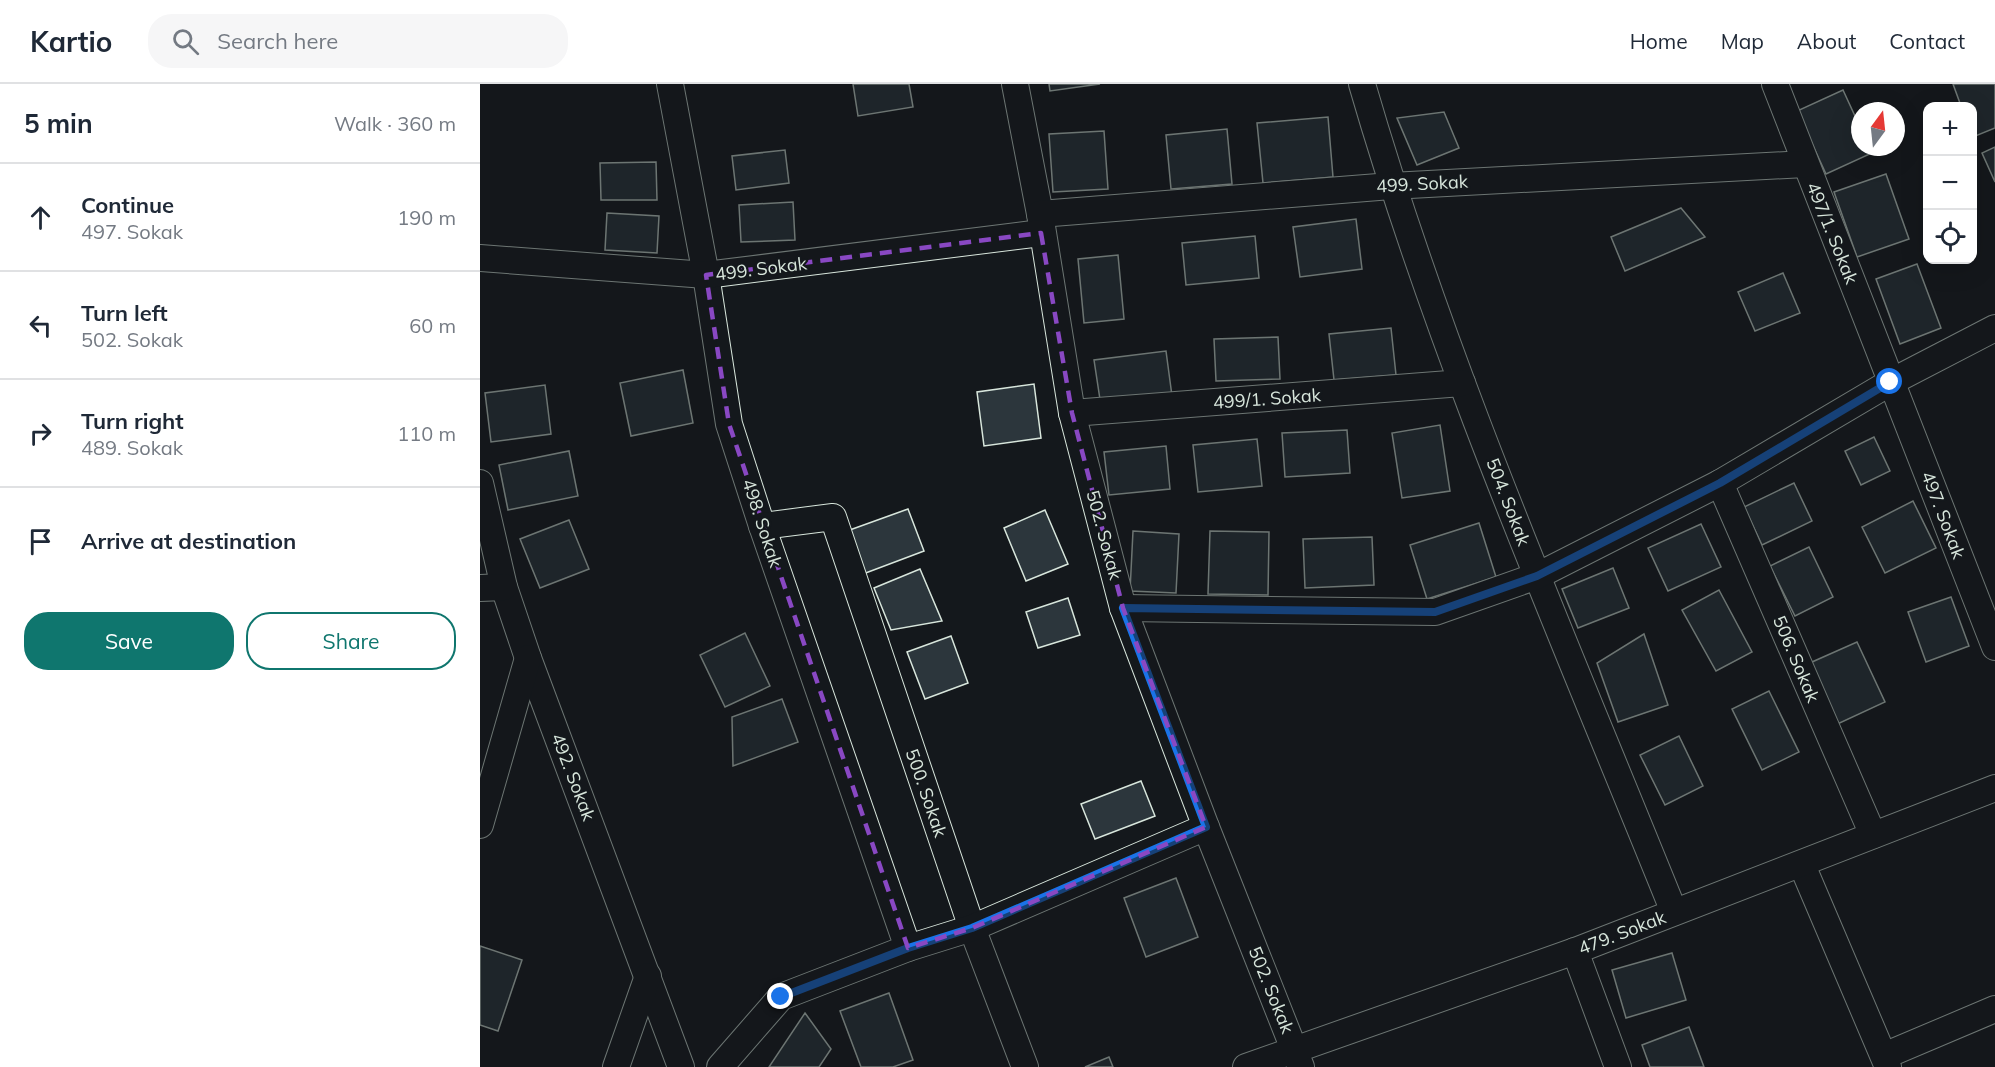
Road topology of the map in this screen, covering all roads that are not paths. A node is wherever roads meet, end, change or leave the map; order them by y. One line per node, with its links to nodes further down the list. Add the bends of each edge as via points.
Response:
1 (670, 84): 9 (street, 498. Sokak)
2 (1014, 84): 7 (street, 502. Sokak)
3 (1362, 84): 6 (street, 504. Sokak)
4 (1775, 84): 5 (street, 497/1. Sokak)
5 (1804, 164): 6 (street, 499. Sokak); 11 (street, 497/1. Sokak)
6 (1391, 186): 7 (street, 499. Sokak); 12 (street, 504. Sokak)
7 (1041, 224): 9 (street, 499. Sokak); 13 (street, 502. Sokak)
8 (480, 258): 9 (street, 499. Sokak)
9 (706, 276): 16 (street, 498. Sokak, via 729,424)
10 (1995, 328): 11 (street)
11 (1890, 382): 15 (street); 20 (street, 497. Sokak)
12 (1462, 383): 13 (street, 499/1. Sokak); 17 (street, 504. Sokak)
13 (1072, 413): 19 (street, 502. Sokak)
14 (480, 483): 18 (street, 492. Sokak)
15 (1720, 483): 17 (street); 25 (street, 506. Sokak)
16 (762, 526): 28 (street, 500. Sokak, via 833,517); 29 (street, 498. Sokak)
17 (1537, 576): 19 (street, via 1435,612); 27 (street, 504. Sokak)
18 (492, 587): 21 (street, 492. Sokak)
19 (1123, 608): 24 (street, 502. Sokak)
20 (1995, 648)
21 (528, 658): 23 (street); 31 (street, 492. Sokak)
22 (1994, 793): 25 (street, 479. Sokak)
23 (480, 825)
24 (1206, 827): 28 (street); 33 (street, 502. Sokak)
25 (1873, 835): 26 (street, 479. Sokak)
26 (1802, 865): 27 (street, 479. Sokak); 34 (street)
27 (1674, 912): 30 (street, 479. Sokak)
28 (972, 928): 29 (street); 38 (street, 500. Sokak)
29 (908, 948): 37 (street, via 781,997)
30 (1575, 951): 33 (street, 479. Sokak); 40 (street)
31 (648, 976): 35 (street); 36 (street, 492. Sokak)
32 (1995, 1009): 34 (street)
33 (1298, 1058): 39 (street, 479. Sokak)
34 (1886, 1061)
35 (616, 1067)
36 (681, 1067)
37 (720, 1067)
38 (1025, 1067)
39 (1246, 1067)
40 (1618, 1067)

